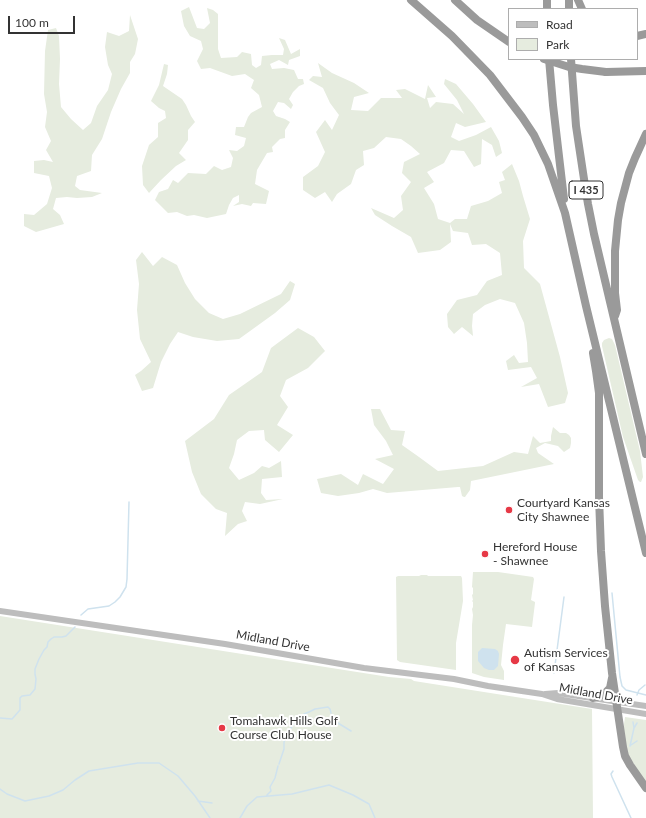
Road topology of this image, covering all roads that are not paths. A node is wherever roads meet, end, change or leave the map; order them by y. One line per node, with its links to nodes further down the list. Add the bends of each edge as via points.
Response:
1 (411, 0): 9 (highway, via 490,75 522,117 548,164)
2 (455, 0): 3 (highway, via 477,20)
3 (508, 41)
4 (547, 60): 7 (highway, bridge, via 569,67 606,72)
5 (549, 60): 9 (highway, I 435)
6 (571, 60): 11 (highway, I 435, via 584,180)
7 (646, 71)
8 (646, 134): 11 (highway, via 629,173 620,208 615,251 617,310)
9 (565, 213): 10 (highway, I 435)
10 (586, 306): 13 (highway, I 435); 15 (highway, via 585,318 599,393 601,552)
11 (614, 318): 12 (highway, I 435)
12 (646, 454)
13 (646, 553)
14 (0, 611): 16 (main road, Midland Drive)
15 (612, 673): 17 (highway, via 608,690 603,695); 18 (highway)
16 (542, 694): 17 (main road, Midland Drive, via 558,693); 18 (main road, Midland Drive, via 557,699)
17 (593, 698): 18 (main road, Midland Drive)
18 (617, 706): 19 (main road, Midland Drive); 20 (main road, Midland Drive); 21 (highway, via 625,756)
19 (646, 706)
20 (646, 714)
21 (646, 788)

